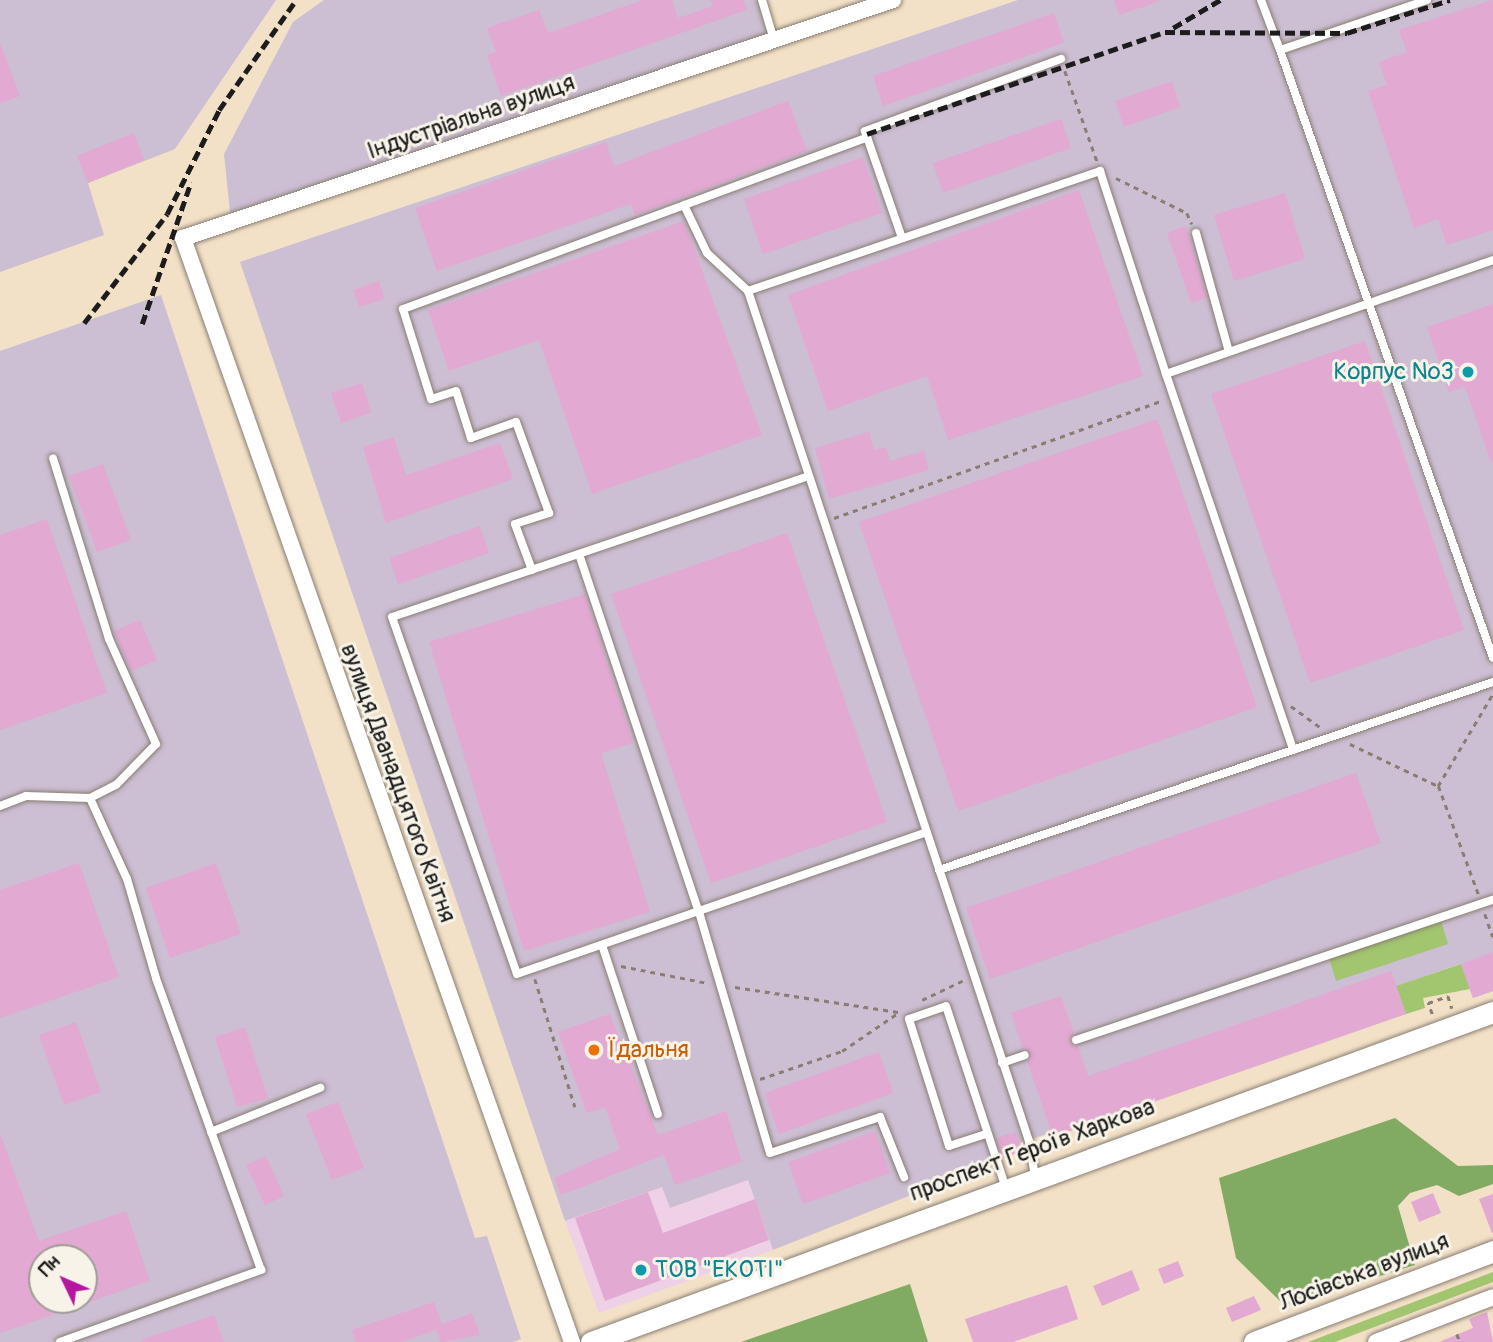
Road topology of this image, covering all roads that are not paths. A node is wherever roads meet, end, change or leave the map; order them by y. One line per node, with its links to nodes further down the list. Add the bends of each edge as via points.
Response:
1 (762, 0): 5 (lane)
2 (893, 0): 5 (street, Індустріальна вулиця)
3 (1261, 0): 6 (lane)
4 (1427, 0): 6 (lane)
5 (774, 40): 11 (street, Індустріальна вулиця)
6 (1280, 50): 15 (lane)
7 (1060, 59): 8 (lane, via 865,131)
8 (867, 137): 9 (lane); 12 (lane)
9 (684, 205): 14 (lane, via 707,254); 21 (lane, via 403,309 431,399 456,391 471,438 516,422 549,513 515,524)
10 (1196, 233): 16 (lane)
11 (183, 238): 46 (street, вулиця Дванадцятого Квітня)
12 (902, 238): 14 (lane); 17 (lane, via 1100,170)
13 (1493, 260): 15 (lane)
14 (748, 291): 19 (lane)
15 (1371, 302): 16 (lane); 22 (lane)
16 (1229, 352): 17 (lane)
17 (1166, 374): 24 (lane)
18 (52, 458): 25 (lane, via 109,639 156,744 116,785)
19 (809, 476): 20 (lane); 27 (lane)
20 (579, 554): 21 (lane); 30 (lane)
21 (532, 570): 31 (lane, via 392,617 517,974)
22 (1493, 658)
23 (1493, 682): 24 (lane)
24 (1293, 750): 28 (lane)
25 (90, 798): 26 (lane, via 26,796); 38 (lane, via 127,879)
26 (0, 806)
27 (926, 832): 28 (lane); 30 (lane)
28 (939, 870): 35 (lane)
29 (1493, 900): 33 (lane)
30 (699, 912): 31 (lane); 41 (lane, via 770,1153 880,1117)
31 (602, 945): 37 (lane)
32 (1493, 1012): 40 (street, проспект Героїв Харкова)
33 (1076, 1040)
34 (1025, 1055): 35 (lane)
35 (1002, 1063): 40 (lane)
36 (320, 1088): 38 (lane)
37 (658, 1114)
38 (211, 1132): 45 (lane, via 261,1270)
39 (986, 1134): 39 (lane, via 946,1006 909,1019 949,1146); 42 (lane)
40 (1035, 1176): 42 (street, проспект Героїв Харкова)
41 (904, 1177)
42 (1006, 1188): 47 (street, проспект Героїв Харкова)
43 (1493, 1251): 48 (street, Лосівська вулиця)
44 (1493, 1297): 49 (street)
45 (60, 1342)
46 (572, 1342)
47 (591, 1342)
48 (1254, 1342)
49 (1376, 1342)

